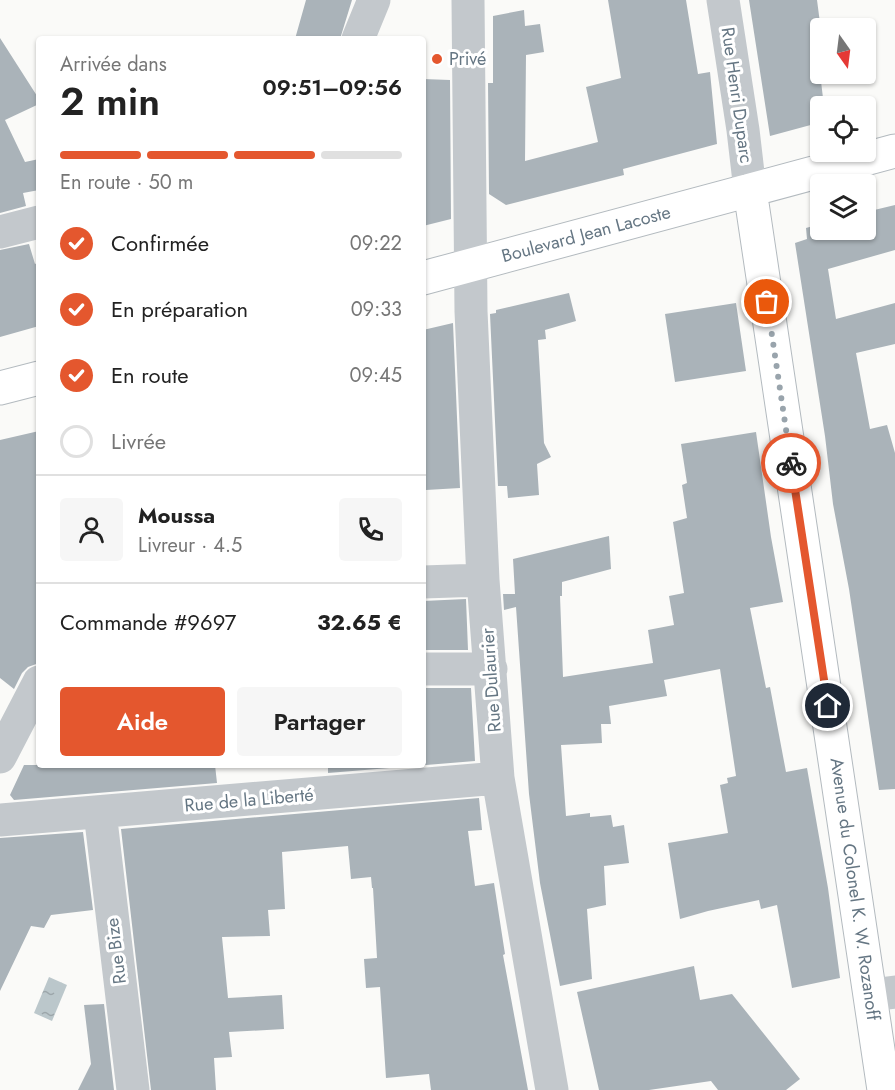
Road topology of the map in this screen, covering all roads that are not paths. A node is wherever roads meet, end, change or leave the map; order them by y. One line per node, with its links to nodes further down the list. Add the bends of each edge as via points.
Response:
1 (374, 0): 4 (street)
2 (468, 0): 9 (street, Rue Dulaurier)
3 (723, 0): 6 (street, Rue Henri Duparc)
4 (359, 36)
5 (895, 151): 6 (street, Boulevard Jean Lacoste)
6 (750, 190): 9 (street, Boulevard Jean Lacoste); 22 (street, Avenue du Colonel K. W. Rozanoff)
7 (36, 223): 8 (street)
8 (0, 232)
9 (470, 266): 10 (street, Boulevard Jean Lacoste); 13 (street, Rue Dulaurier)
10 (426, 277)
11 (36, 379): 12 (street)
12 (0, 388)
13 (483, 580): 14 (street); 16 (street, Rue Dulaurier)
14 (426, 582)
15 (426, 669): 16 (street)
16 (491, 669): 19 (street, Rue Dulaurier)
17 (36, 687): 18 (street)
18 (0, 757)
19 (498, 778): 20 (street, Rue de la Liberté); 24 (street, Rue Dulaurier)
20 (100, 812): 21 (street, Rue de la Liberté); 23 (street, Rue Bize)
21 (0, 820)
22 (883, 994): 25 (street, Avenue du Colonel K. W. Rozanoff)
23 (133, 1090)
24 (552, 1090)
25 (884, 1090)

